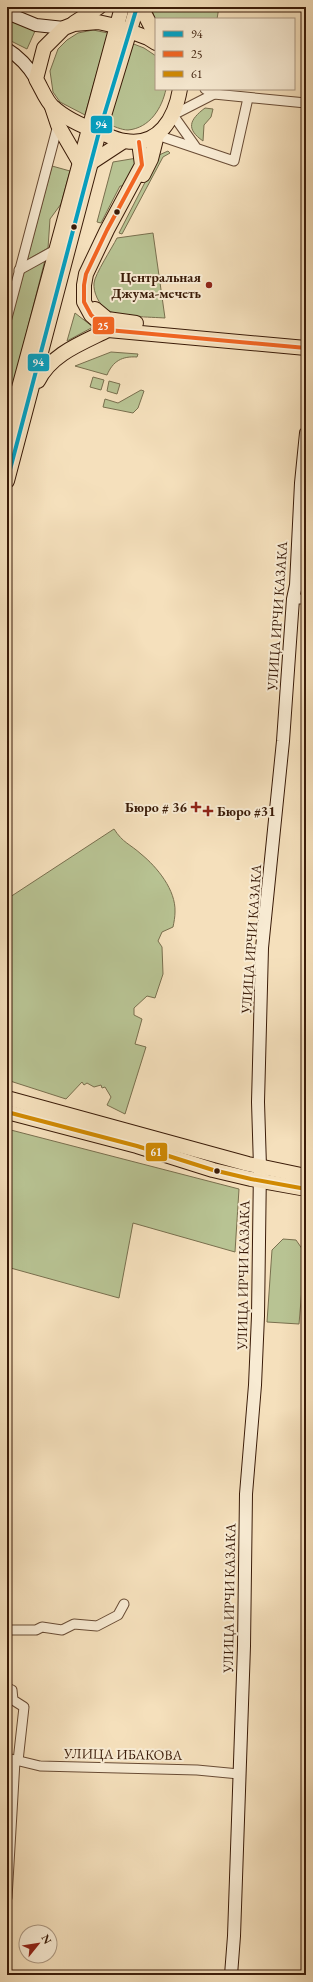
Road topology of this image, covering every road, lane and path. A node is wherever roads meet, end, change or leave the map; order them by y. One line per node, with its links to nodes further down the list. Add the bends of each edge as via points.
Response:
1 (99, 7): 6 (main road)
2 (122, 7): 7 (main road)
3 (137, 7): 8 (main road)
4 (141, 7): 9 (main road)
5 (7, 13): 6 (main road, via 36,25)
6 (69, 26): 7 (main road, via 98,22); 12 (main road, via 44,48)
7 (116, 26): 8 (main road); 21 (main road)
8 (130, 32): 10 (main road); 21 (main road)
9 (155, 34)
10 (155, 42)
11 (7, 49): 12 (main road, via 29,67)
12 (36, 79): 18 (main road)
13 (180, 90): 19 (main road)
14 (207, 90): 15 (street)
15 (214, 94): 16 (street); 19 (street)
16 (248, 98): 17 (street); 25 (street, via 234,161)
17 (306, 103)
18 (52, 107): 20 (main road); 21 (main road, via 69,119)
19 (173, 115): 22 (main road); 25 (street)
20 (58, 125): 26 (main road); 28 (street)
21 (94, 130): 23 (main road); 26 (main road)
22 (157, 135): 24 (main road); 25 (street); 31 (main road, via 151,159 90,277 90,301 98,312 118,322)
23 (124, 141): 24 (main road); 26 (main road)
24 (139, 142): 30 (main road, via 142,165 107,230 86,274 84,285 84,302 91,315)
25 (196, 147)
26 (86, 163): 27 (main road); 33 (main road)
27 (58, 250): 28 (street); 34 (main road)
28 (19, 272): 29 (street)
29 (7, 318)
30 (108, 330): 32 (main road); 33 (main road, via 66,352 45,368)
31 (306, 340)
32 (306, 348)
33 (30, 399): 36 (main road)
34 (7, 432)
35 (306, 433): 37 (main road, УЛИЦА ИРЧИ КАЗАКА)
36 (7, 481)
37 (293, 599): 38 (street); 41 (main road, УЛИЦА ИРЧИ КАЗАКА, via 283,741 262,948 258,1102)
38 (306, 599)
39 (7, 1098): 41 (main road)
40 (7, 1112): 41 (main road, via 137,1146 213,1170)
41 (260, 1174): 42 (main road); 43 (main road); 48 (main road, УЛИЦА ИРЧИ КАЗАКА, via 256,1385 246,1494)
42 (306, 1176)
43 (306, 1190)
44 (124, 1604): 45 (street, via 118,1615 97,1626 74,1624 62,1630 42,1627 36,1630)
45 (7, 1630)
46 (7, 1688): 47 (street, via 12,1690 13,1700 24,1707)
47 (13, 1760): 48 (street, УЛИЦА ИБАКОВА, via 40,1766 197,1770); 49 (street)
48 (239, 1774): 50 (main road, УЛИЦА ИРЧИ КАЗАКА)
49 (7, 1898)
50 (231, 1975)

